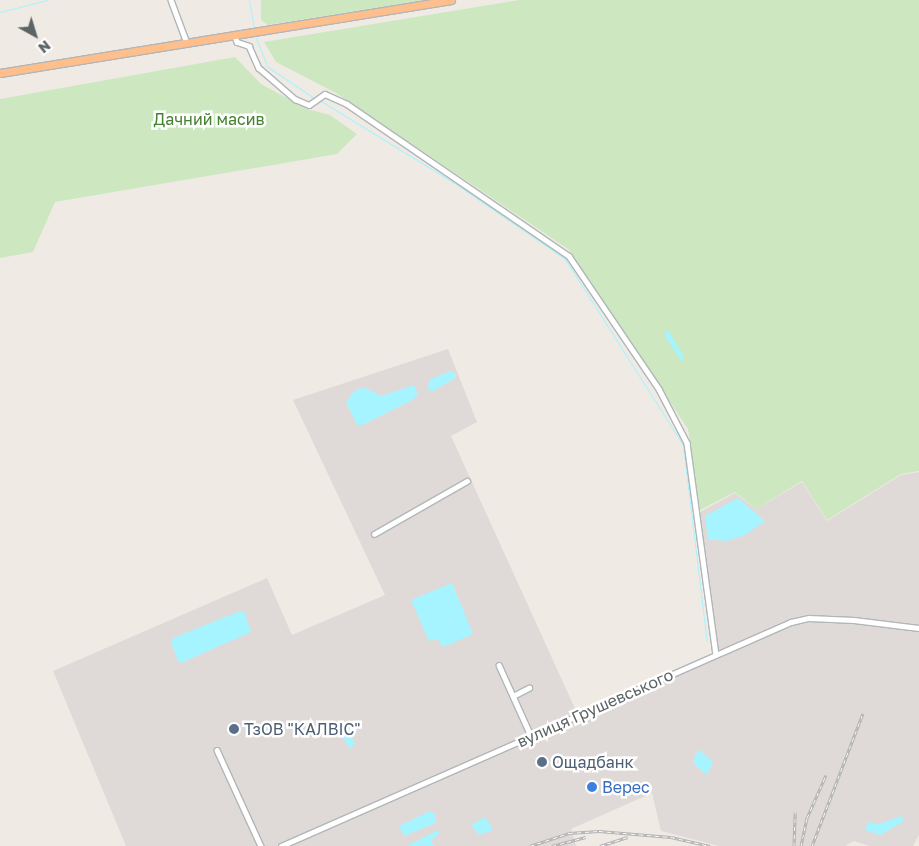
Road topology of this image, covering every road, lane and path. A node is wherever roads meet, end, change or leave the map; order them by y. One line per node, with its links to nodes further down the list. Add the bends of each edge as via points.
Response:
1 (171, 0): 4 (street)
2 (451, 0): 3 (highway)
3 (235, 36): 4 (highway); 9 (street, via 237,42 249,46 258,68 295,99 309,105 325,94 347,104 569,256 655,384 687,443)
4 (187, 43): 5 (highway)
5 (0, 73)
6 (467, 481): 7 (street)
7 (374, 534)
8 (919, 628): 9 (street, вулиця Грушевського, via 854,620 802,619)
9 (716, 654): 13 (street, вулиця Грушевського)
10 (499, 665): 12 (street)
11 (528, 688): 12 (street)
12 (513, 696): 13 (street)
13 (532, 736): 16 (street, вулиця Грушевського)
14 (216, 750): 15 (street)
15 (261, 846)
16 (281, 846)

